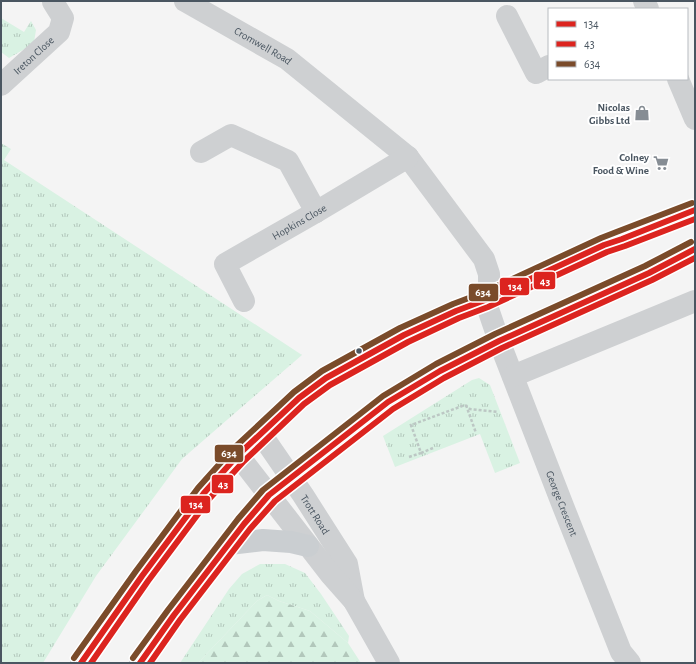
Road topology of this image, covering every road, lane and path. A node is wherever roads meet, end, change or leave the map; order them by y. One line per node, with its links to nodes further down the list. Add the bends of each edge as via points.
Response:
1 (53, 1): 6 (street, Ireton Close, via 63,18 59,32)
2 (186, 1): 9 (street, Cromwell Road, via 287,59)
3 (507, 16): 4 (street, via 536,73)
4 (548, 67)
5 (678, 80): 7 (street)
6 (1, 85)
7 (695, 119)
8 (201, 152): 11 (street, via 231,135 288,160)
9 (408, 156): 11 (street, Hopkins Close); 13 (street, Cromwell Road, via 484,259 489,274)
10 (695, 210): 13 (main road, via 604,245)
11 (316, 212): 14 (street, Hopkins Close, via 225,264)
12 (695, 249): 16 (main road, via 649,273)
13 (485, 300): 16 (street, George Crescent); 21 (main road, via 404,335 326,378 299,398)
14 (244, 301)
15 (695, 301): 17 (street)
16 (499, 341): 17 (street, George Crescent); 26 (main road, via 440,371 388,402)
17 (513, 376): 19 (street, George Crescent)
18 (465, 405): 19 (path, via 470,409); 20 (path); 23 (path, via 411,425)
19 (527, 415): 34 (street, George Crescent, via 621,652)
20 (476, 433)
21 (261, 434): 24 (main road); 26 (street, Trott Road)
22 (432, 448): 23 (path)
23 (421, 453): 25 (path)
24 (238, 455): 27 (street, Trott Road); 31 (main road, via 204,493)
25 (409, 457)
26 (292, 478): 27 (main road); 30 (street, Trott Road, via 347,564)
27 (269, 495): 28 (main road); 29 (street, Trott Road)
28 (229, 544): 29 (main road, via 262,540); 32 (main road)
29 (308, 546): 30 (street, Trott Road)
30 (354, 601): 33 (street, Trott Road)
31 (81, 663)
32 (140, 663)
33 (389, 663)
34 (630, 663)

